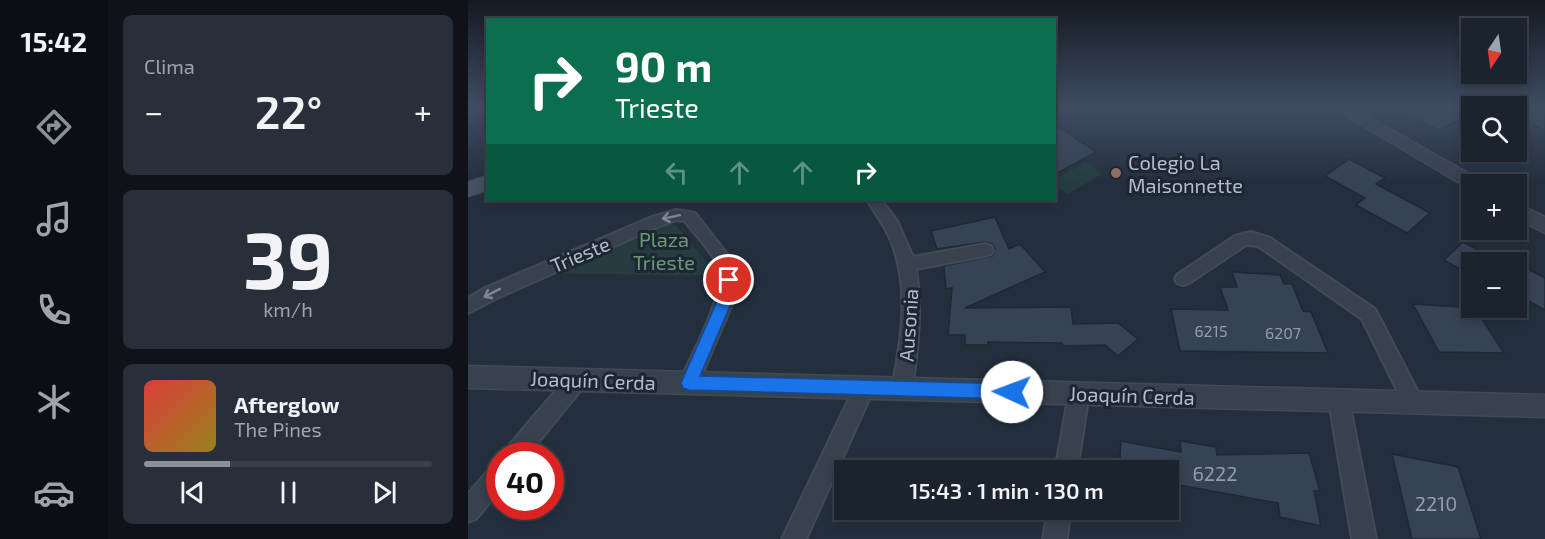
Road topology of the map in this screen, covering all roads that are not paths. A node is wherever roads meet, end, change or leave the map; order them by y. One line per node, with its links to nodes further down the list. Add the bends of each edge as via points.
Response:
1 (1384, 132): 2 (street)
2 (1461, 177)
3 (486, 184): 4 (main road)
4 (468, 189)
5 (875, 201): 9 (street, Ausonia, via 894,227)
6 (1527, 215): 7 (street)
7 (1545, 225)
8 (985, 250): 9 (street)
9 (908, 264): 16 (street, Ausonia, via 912,314)
10 (1183, 279): 19 (street, via 1241,240 1264,242 1369,314)
11 (468, 306): 14 (street, Trieste, one-way to 11, via 725,299 729,280 725,263 690,217 676,215 657,221)
12 (468, 376): 13 (street, Joaquín Cerda)
13 (577, 380): 14 (street, Joaquín Cerda); 21 (street)
14 (689, 383): 15 (street, Joaquín Cerda)
15 (864, 388): 16 (street, Joaquín Cerda); 26 (street)
16 (902, 389): 17 (street, Joaquín Cerda)
17 (1079, 393): 18 (street, Joaquín Cerda); 22 (street)
18 (1339, 401): 19 (street, Joaquín Cerda); 28 (street)
19 (1413, 402): 20 (street, Joaquín Cerda)
20 (1545, 406)
21 (526, 442)
22 (1068, 460)
23 (486, 490): 24 (street)
24 (468, 511)
25 (1057, 520): 27 (street)
26 (794, 539)
27 (1054, 539)
28 (1364, 539)

